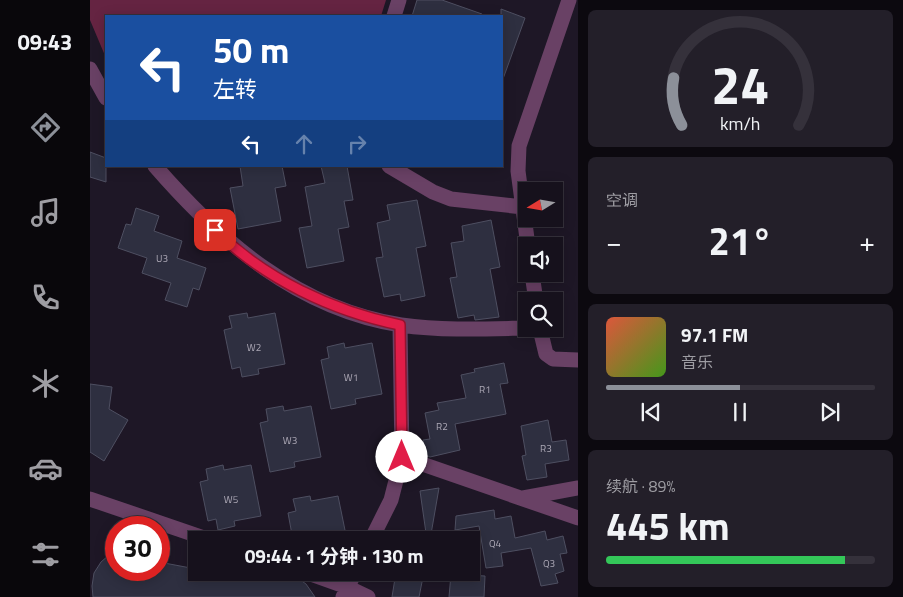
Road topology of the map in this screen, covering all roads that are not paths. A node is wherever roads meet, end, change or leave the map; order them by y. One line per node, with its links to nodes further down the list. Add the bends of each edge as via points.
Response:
1 (399, 0): 3 (street)
2 (569, 0): 8 (street, via 519,146)
3 (394, 15)
4 (90, 69): 5 (street)
5 (105, 96)
6 (156, 167): 10 (street, via 227,241 266,270 329,303)
7 (391, 167): 9 (street, via 451,200)
8 (520, 182)
9 (518, 207)
10 (400, 325): 11 (street, via 450,329); 14 (street)
11 (518, 328)
12 (542, 337): 13 (street, via 546,354 553,359)
13 (578, 360)
14 (402, 457): 16 (street); 19 (street, via 392,500)
15 (578, 488): 16 (street)
16 (521, 498): 18 (street)
17 (90, 499): 20 (street)
18 (578, 518)
19 (376, 531)
20 (188, 532)
21 (323, 581): 22 (street)
22 (345, 592): 23 (street)
23 (368, 597)

